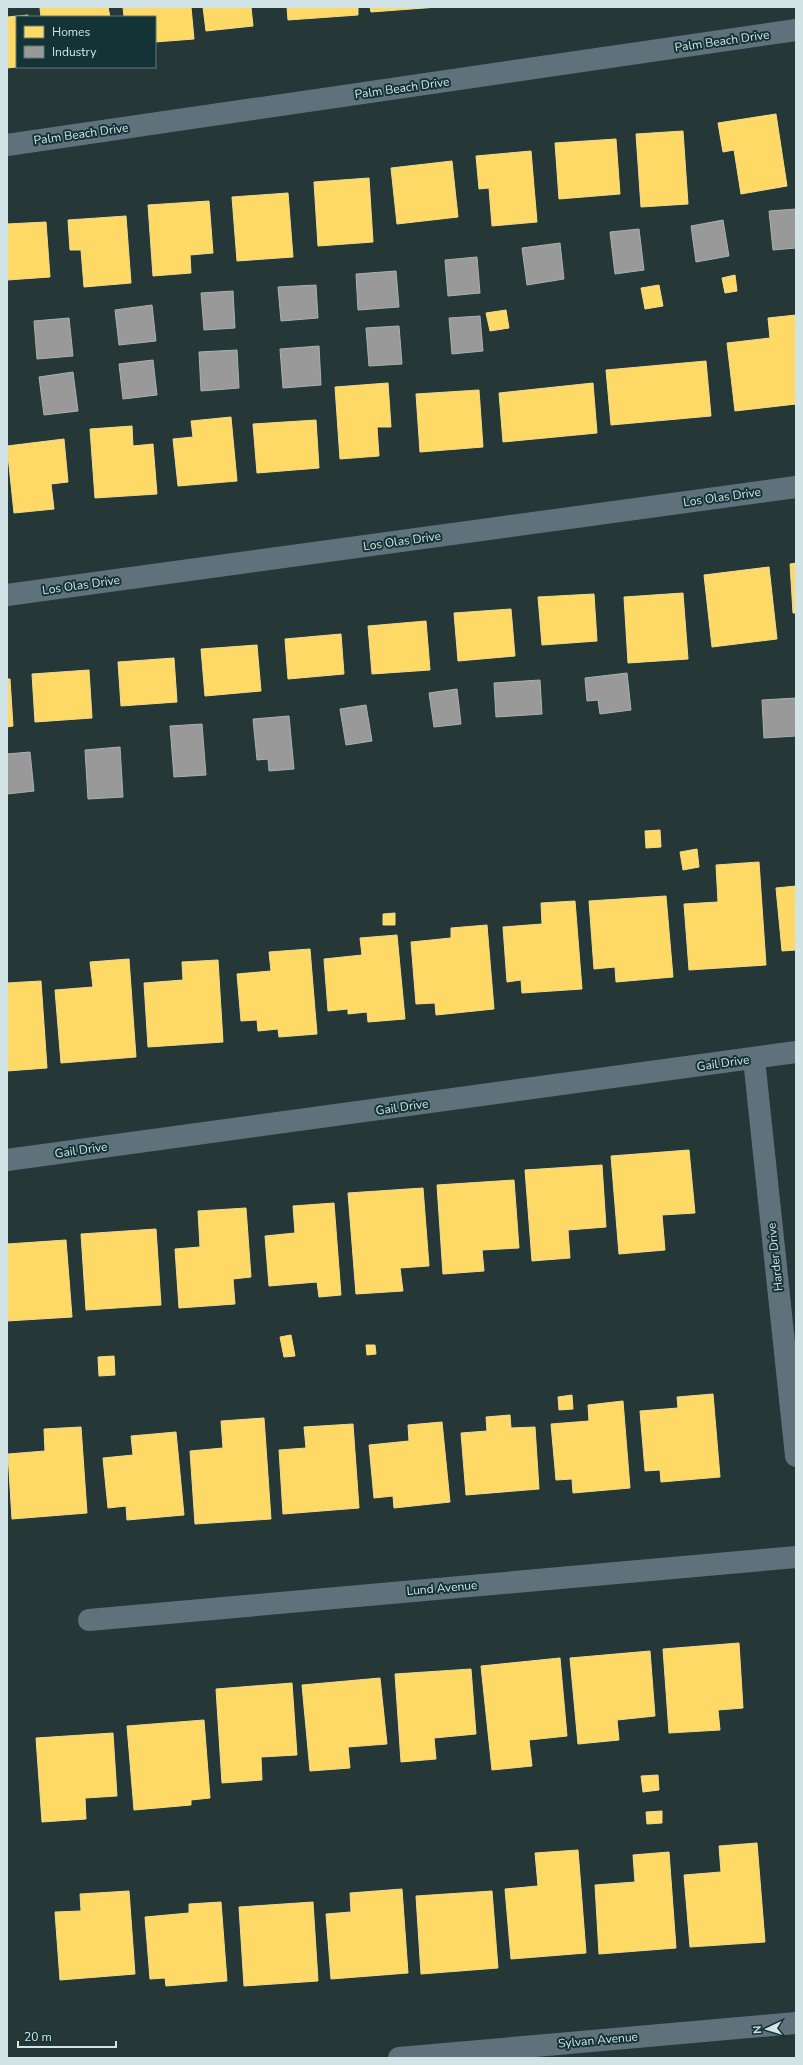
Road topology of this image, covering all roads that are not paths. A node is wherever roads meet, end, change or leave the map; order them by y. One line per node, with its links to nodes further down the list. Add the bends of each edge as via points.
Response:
1 (796, 30): 2 (street, Palm Beach Drive)
2 (7, 145)
3 (796, 487): 4 (street, Los Olas Drive)
4 (7, 595)
5 (796, 1052): 6 (street, Gail Drive)
6 (754, 1059): 7 (street, Gail Drive); 8 (street, Harder Drive)
7 (7, 1160)
8 (796, 1456)
9 (796, 1557): 10 (street, Lund Avenue)
10 (89, 1620)
11 (796, 2023): 12 (street, Sylvan Avenue)
12 (399, 2058)

